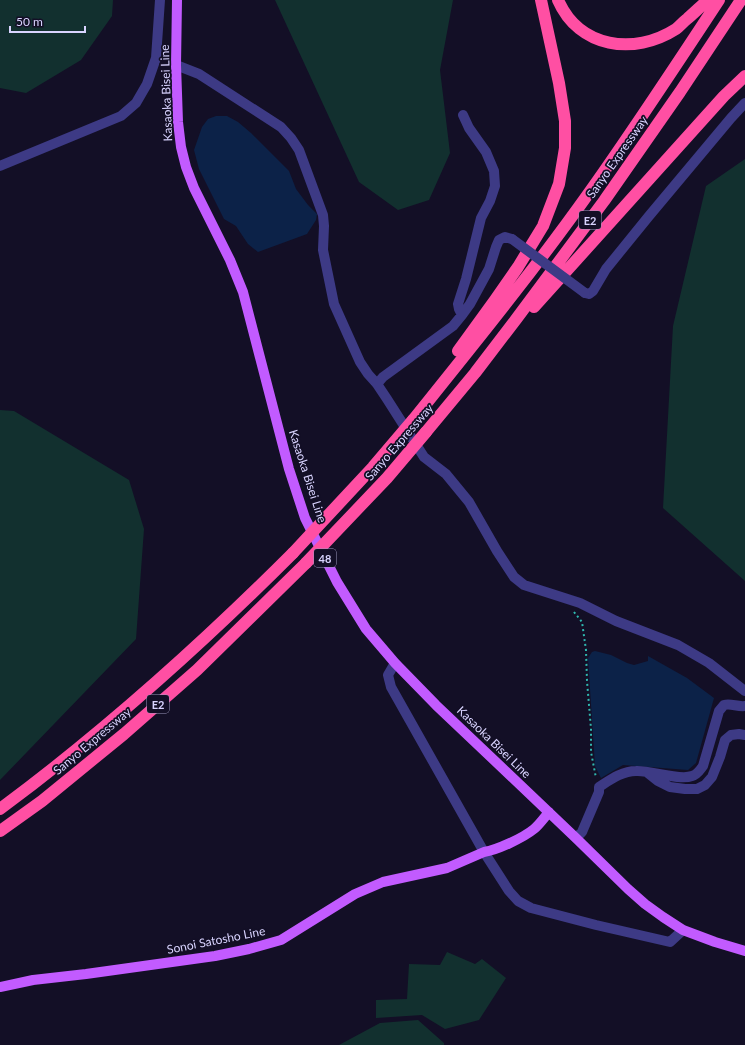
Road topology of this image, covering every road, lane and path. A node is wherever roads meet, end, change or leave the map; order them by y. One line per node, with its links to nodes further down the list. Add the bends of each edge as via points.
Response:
1 (160, 0): 12 (street, via 156,58 147,84 136,103 120,116)
2 (178, 0): 8 (main road, Kasaoka Bisei Line / 48)
3 (541, 0): 16 (highway, via 565,121 565,148 559,184 543,226 518,267)
4 (558, 0): 5 (highway, via 571,21 583,32 612,44 627,45 653,41 676,29)
5 (708, 0)
6 (719, 0): 16 (highway, Sanyo Expressway / E2, via 590,191 503,307)
7 (741, 0): 14 (highway, Sanyo Expressway / E2, via 604,201)
8 (176, 65): 15 (street, via 199,74 281,127 299,150 323,215 323,250 334,304 360,362); 18 (main road, Kasaoka Bisei Line / 48, via 178,122 186,167 243,292 289,470 305,518 337,582 366,629)
9 (745, 76): 14 (highway, via 724,96)
10 (745, 103): 13 (street, bridge, via 649,216 606,270 593,291 588,294 506,237 499,240 489,269)
11 (463, 115): 13 (street, via 486,152 494,171 495,186 481,218 458,304)
12 (0, 166)
13 (462, 315): 15 (street, via 453,326)
14 (475, 373): 26 (highway, Sanyo Expressway / E2, bridge, via 387,478 306,564 197,670 124,734 42,801)
15 (377, 384): 19 (street, via 424,457 446,474 469,502 514,577 524,585 580,604 678,645 709,663)
16 (412, 418): 24 (highway, Sanyo Expressway / E2, bridge, via 373,467 254,592 107,725)
17 (570, 608): 23 (path, via 582,622 586,650 591,752)
18 (394, 663): 25 (main road, Kasaoka Bisei Line / 48); 28 (street, via 388,676 391,687)
19 (745, 691)
20 (745, 706): 22 (street, via 729,704 724,705 719,711 703,766 698,773 691,777 680,777)
21 (745, 736): 22 (street, via 731,735 725,740 712,777 696,789 670,787)
22 (648, 772): 23 (street, via 626,772)
23 (599, 786): 27 (street, via 599,792 582,832)
24 (0, 809)
25 (549, 812): 27 (main road, Kasaoka Bisei Line / 48); 28 (main road, Sonoi Satosho Line, via 528,833)
26 (0, 831)
27 (576, 838): 29 (main road, Kasaoka Bisei Line / 48, via 645,904)
28 (484, 852): 29 (street, via 509,891 518,901 531,908 670,942); 31 (main road, Sonoi Satosho Line, via 447,868 383,882 355,894 281,940 249,949)
29 (683, 930): 30 (main road, Kasaoka Bisei Line / 48)
30 (745, 951)
31 (0, 987)

